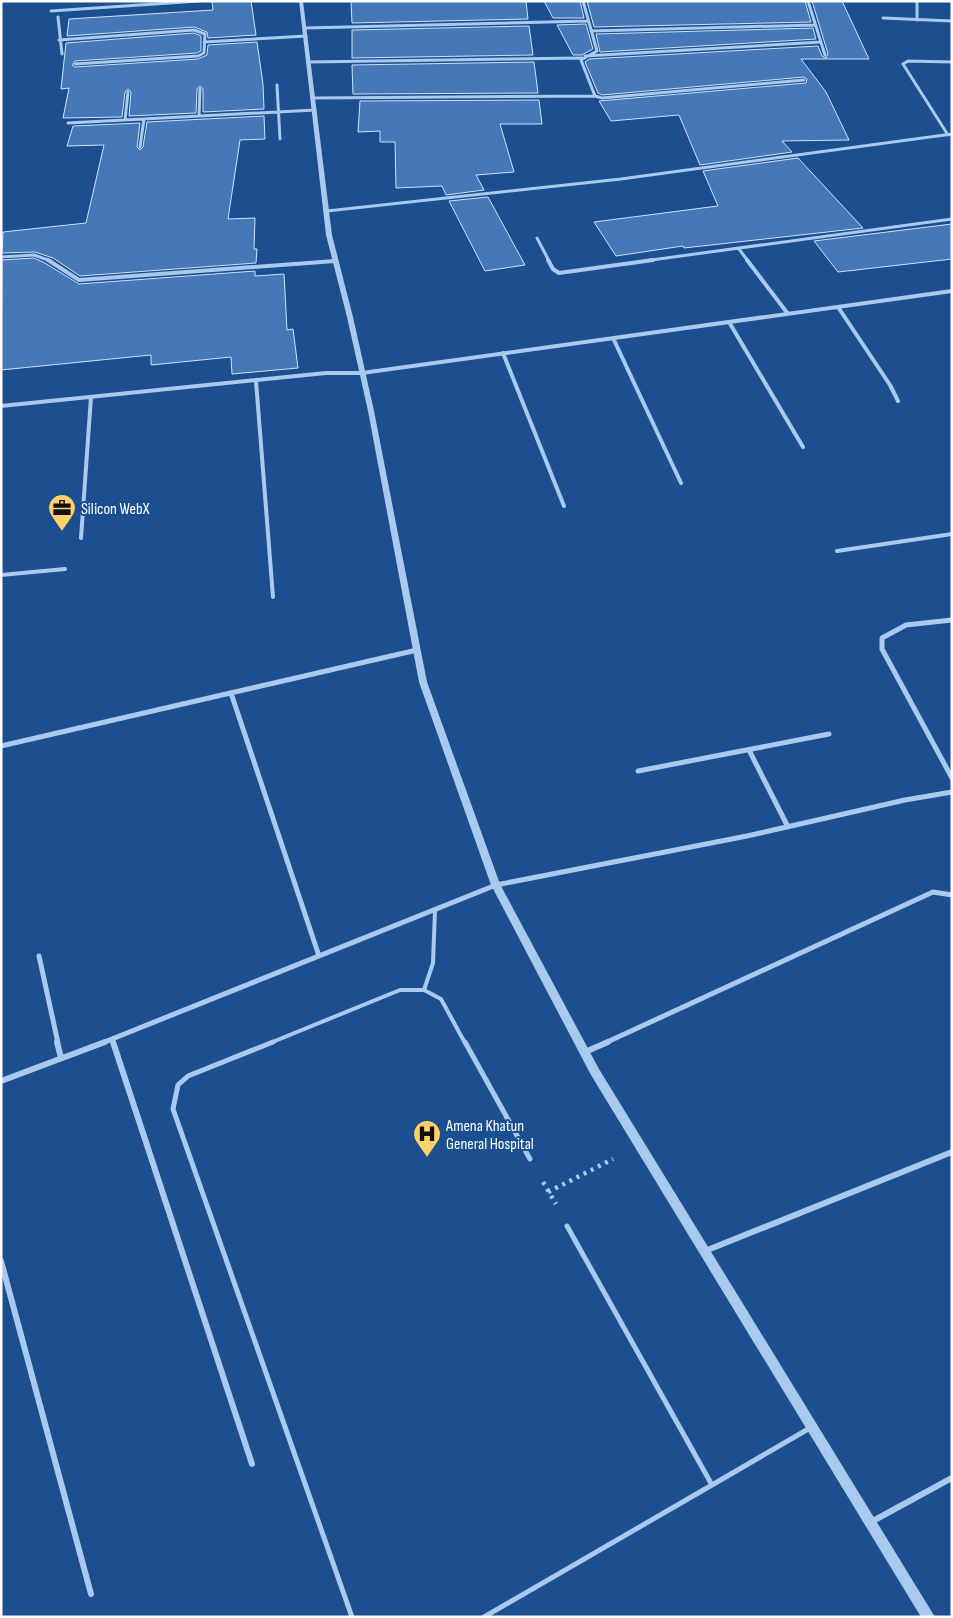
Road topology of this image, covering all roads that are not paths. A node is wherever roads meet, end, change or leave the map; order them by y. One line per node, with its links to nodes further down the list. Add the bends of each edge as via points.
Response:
1 (199, 1): 6 (street)
2 (301, 1): 14 (street)
3 (583, 1): 10 (street)
4 (808, 1): 12 (street)
5 (917, 1): 9 (street)
6 (51, 12)
7 (58, 17): 15 (street)
8 (883, 18): 9 (street)
9 (917, 20): 11 (street)
10 (588, 21): 13 (street); 14 (street)
11 (952, 21)
12 (816, 25): 13 (street); 17 (street)
13 (591, 31): 20 (street, via 597,50)
14 (305, 32): 16 (street); 21 (street)
15 (58, 40): 16 (street, via 194,30 203,32); 18 (street)
16 (204, 42): 23 (street, via 204,53 198,56)
17 (821, 42): 19 (street); 20 (street)
18 (62, 54)
19 (825, 55)
20 (583, 57): 21 (street); 28 (street, via 581,60)
21 (309, 62): 29 (street)
22 (952, 62): 36 (street, via 908,60 903,64)
23 (75, 64)
24 (804, 80): 28 (street, via 606,98)
25 (277, 85): 31 (street)
26 (200, 89): 32 (street)
27 (128, 92): 34 (street)
28 (595, 96): 29 (street)
29 (314, 98): 30 (street)
30 (315, 110): 31 (street); 39 (street)
31 (279, 112): 32 (street); 37 (street)
32 (200, 116): 33 (street)
33 (144, 119): 34 (street); 38 (street)
34 (125, 120): 35 (street)
35 (68, 123)
36 (950, 135): 39 (street, via 621,179)
37 (280, 139)
38 (140, 147)
39 (327, 211): 44 (street)
40 (952, 219): 42 (street)
41 (537, 238): 42 (street, via 553,269 559,273)
42 (739, 249): 47 (street)
43 (1, 257): 44 (street, via 44,257 79,280)
44 (335, 261): 51 (street)
45 (952, 292): 46 (street)
46 (838, 307): 47 (street); 54 (street)
47 (788, 314): 48 (street)
48 (729, 322): 49 (street); 56 (street)
49 (613, 338): 50 (street); 57 (street)
50 (503, 354): 51 (street); 58 (street)
51 (362, 373): 52 (street); 66 (street)
52 (256, 381): 53 (street); 64 (street)
53 (92, 397): 55 (street); 60 (street)
54 (898, 401)
55 (1, 406)
56 (803, 447)
57 (681, 483)
58 (564, 506)
59 (952, 534): 61 (street)
60 (81, 538)
61 (837, 551)
62 (65, 568): 63 (street)
63 (1, 574)
64 (273, 596)
65 (952, 620): 72 (street, via 892,629 882,638 882,649)
66 (417, 650): 67 (street); 75 (street, via 423,682)
67 (231, 693): 69 (street); 79 (street)
68 (829, 734): 70 (street)
69 (1, 746)
70 (749, 750): 71 (street); 74 (street)
71 (638, 771)
72 (952, 778)
73 (952, 792): 74 (street)
74 (788, 827): 75 (street)
75 (496, 885): 77 (street); 82 (street)
76 (952, 895): 82 (street, via 933,892)
77 (435, 910): 79 (street); 80 (lane, via 433,963)
78 (39, 956): 83 (street)
79 (319, 956): 81 (street)
80 (424, 990): 86 (lane, via 441,999); 96 (lane, via 400,990 188,1076 178,1085 173,1109)
81 (112, 1039): 83 (street); 91 (street)
82 (585, 1052): 88 (street)
83 (61, 1058): 84 (street)
84 (1, 1081)
85 (952, 1152): 88 (street)
86 (530, 1159)
87 (568, 1226): 93 (lane)
88 (705, 1251): 90 (street)
89 (1, 1261): 95 (street)
90 (812, 1427): 93 (lane); 94 (street)
91 (252, 1464)
92 (952, 1478): 94 (street)
93 (712, 1485): 97 (lane)
94 (871, 1522): 98 (street)
95 (91, 1594)
96 (352, 1617)
97 (484, 1617)
98 (929, 1617)

